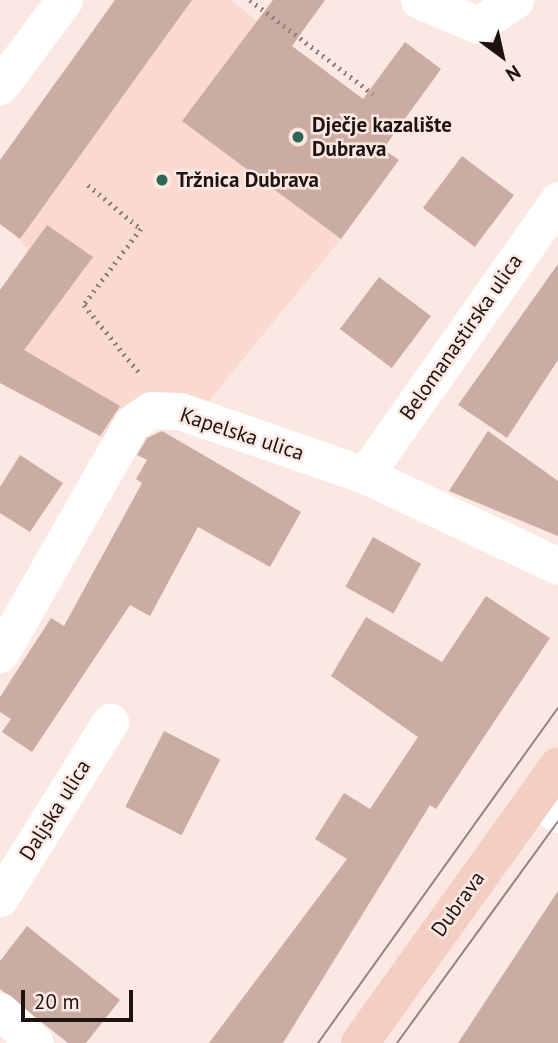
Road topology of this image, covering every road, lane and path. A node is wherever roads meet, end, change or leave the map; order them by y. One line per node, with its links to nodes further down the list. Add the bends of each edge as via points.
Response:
1 (64, 0): 5 (street)
2 (250, 0): 6 (path)
3 (419, 0): 4 (street, via 478,25)
4 (515, 0)
5 (0, 86)
6 (373, 93)
7 (88, 185): 9 (path, via 141,229 84,305)
8 (558, 200): 10 (street, Belomanastirska ulica)
9 (171, 411): 10 (street, Kapelska ulica); 12 (street, Kapelska ulica, via 151,410 131,424)
10 (365, 475): 11 (street, Kapelska ulica)
11 (558, 566)
12 (0, 654)
13 (110, 722): 16 (street, Daljska ulica)
14 (558, 766): 15 (main road, Dubrava)
15 (546, 806): 19 (main road, Dubrava)
16 (0, 898)
17 (0, 1011): 18 (street)
18 (35, 1043)
19 (360, 1043)

